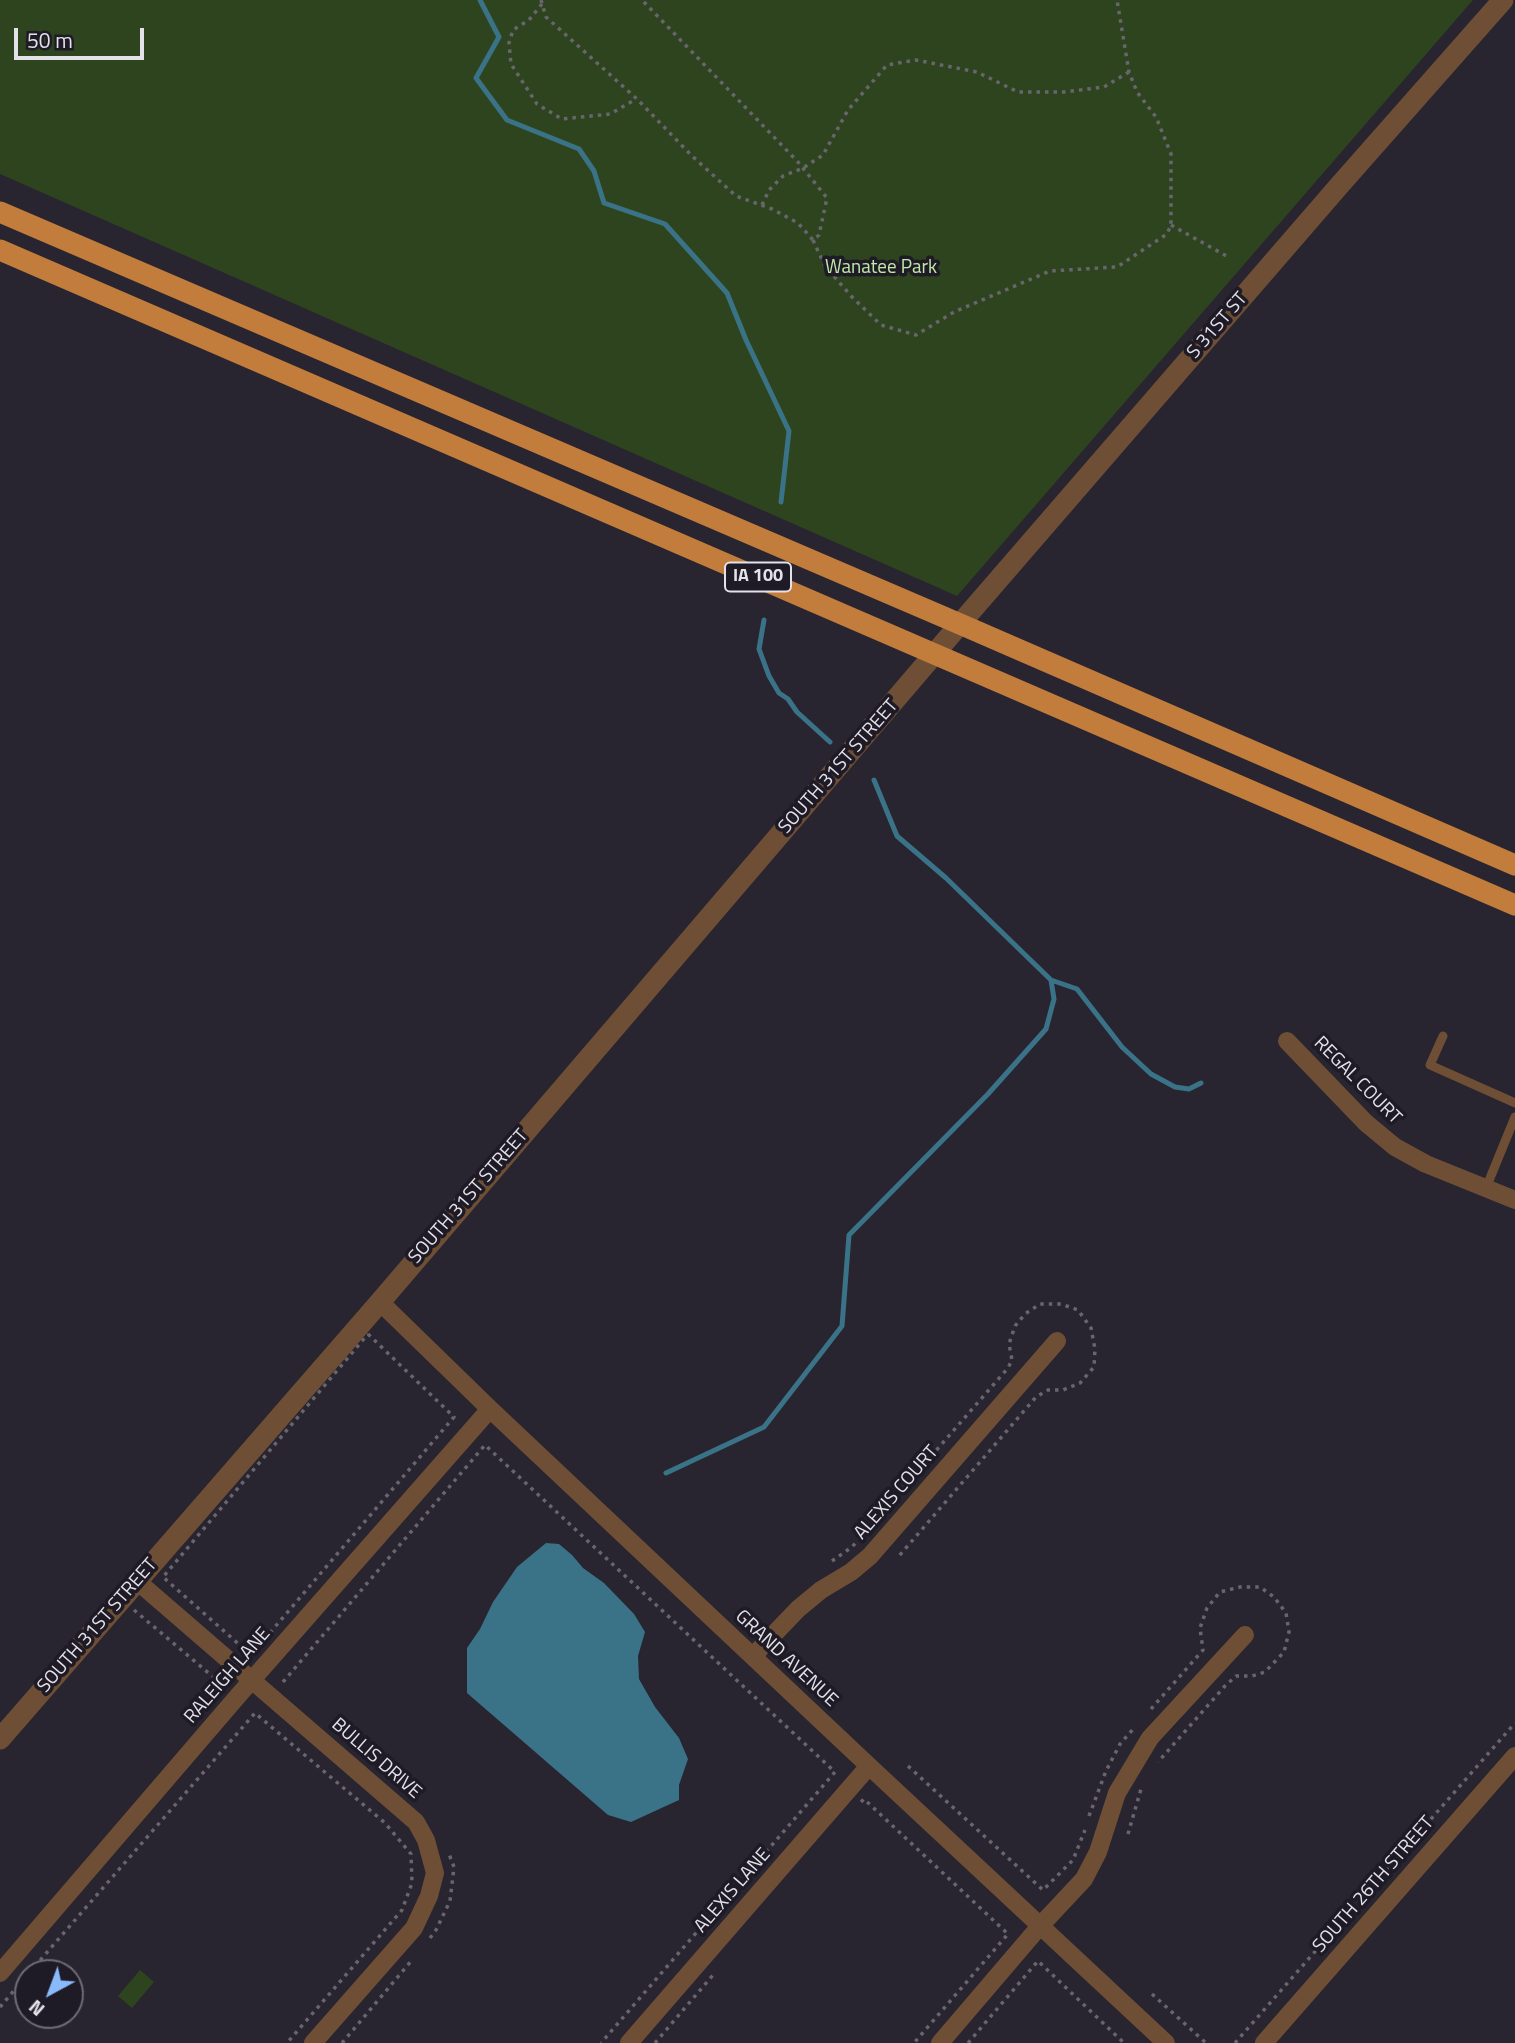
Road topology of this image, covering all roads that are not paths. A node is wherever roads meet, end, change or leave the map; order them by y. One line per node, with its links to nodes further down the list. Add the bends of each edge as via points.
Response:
1 (1503, 0): 4 (street, S 31ST ST)
2 (0, 212): 4 (highway, IA 100)
3 (0, 250): 5 (highway, IA 100)
4 (960, 624): 5 (street, S 31ST ST); 6 (highway, IA 100)
5 (936, 653): 7 (highway, IA 100); 14 (street, SOUTH 31ST STREET)
6 (1515, 865)
7 (1515, 905)
8 (1443, 1036): 10 (lane, via 1430,1065)
9 (1287, 1041): 12 (street, REGAL COURT, via 1395,1147)
10 (1515, 1103)
11 (1515, 1117): 12 (lane)
12 (1486, 1188): 13 (street, REGAL COURT)
13 (1515, 1200)
14 (380, 1301): 16 (street, GRAND AVENUE); 17 (street, SOUTH 31ST STREET)
15 (1057, 1341): 19 (street, ALEXIS COURT, via 870,1556 797,1609)
16 (490, 1409): 19 (street, GRAND AVENUE); 20 (street, RALEIGH LANE)
17 (137, 1581): 20 (street, BULLIS DRIVE); 21 (street, SOUTH 31ST STREET)
18 (1245, 1635): 24 (street, via 1150,1738 1117,1793 1084,1879)
19 (753, 1656): 23 (street, GRAND AVENUE)
20 (252, 1679): 25 (street, RALEIGH LANE); 26 (street, BULLIS DRIVE, via 415,1822 426,1840 435,1873 414,1928)
21 (0, 1739)
22 (1515, 1756): 30 (street, SOUTH 26TH STREET)
23 (869, 1766): 24 (street, GRAND AVENUE); 27 (street, ALEXIS LANE)
24 (1040, 1926): 28 (street); 29 (street, GRAND AVENUE)
25 (0, 1973)
26 (313, 2043)
27 (629, 2043)
28 (940, 2043)
29 (1166, 2043)
30 (1264, 2043)

